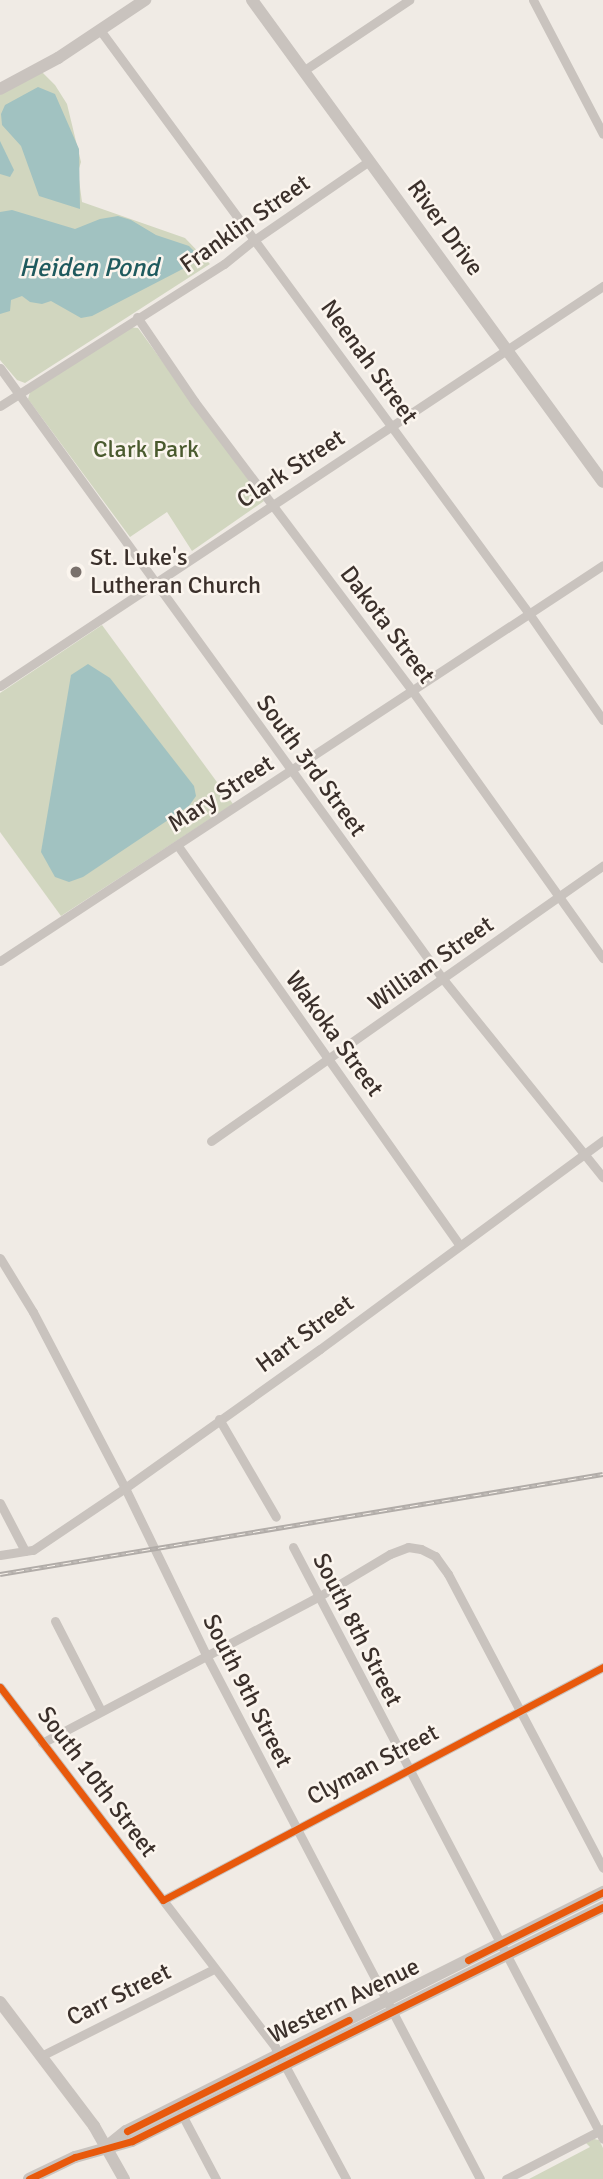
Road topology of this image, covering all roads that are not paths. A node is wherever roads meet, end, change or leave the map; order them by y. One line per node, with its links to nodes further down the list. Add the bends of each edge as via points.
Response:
1 (145, 0): 5 (street)
2 (252, 0): 6 (street, River Drive)
3 (409, 0): 6 (street)
4 (533, 0): 8 (street)
5 (100, 30): 7 (street); 10 (street, Neenah Street)
6 (303, 71): 9 (street, River Drive)
7 (0, 89)
8 (603, 134)
9 (369, 161): 10 (street, Franklin Street); 13 (street, River Drive)
10 (254, 240): 12 (street, Franklin Street); 17 (street, Neenah Street)
11 (603, 286): 13 (street, Clark Street)
12 (138, 317): 15 (street, Franklin Street); 19 (street, Dakota Street, via 194,401)
13 (508, 349): 17 (street, Clark Street); 18 (street, River Drive)
14 (0, 368): 15 (street, South 3rd Street)
15 (18, 394): 16 (street, Franklin Street); 21 (street, South 3rd Street)
16 (0, 406)
17 (392, 426): 19 (street, Clark Street); 22 (street, Neenah Street)
18 (603, 482)
19 (273, 504): 21 (street, Clark Street); 24 (street, Dakota Street)
20 (603, 565): 22 (street, Mary Street)
21 (153, 582): 23 (street, Clark Street); 26 (street, South 3rd Street)
22 (530, 615): 24 (street, Mary Street); 25 (street, Neenah Street)
23 (0, 686)
24 (413, 692): 26 (street, Mary Street); 29 (street, Dakota Street)
25 (603, 720)
26 (292, 771): 27 (street, Mary Street); 32 (street, South 3rd Street)
27 (178, 846): 31 (street, Mary Street); 33 (street, Wakoka Street)
28 (603, 866): 29 (street, William Street)
29 (560, 897): 30 (street, Dakota Street); 32 (street, William Street)
30 (603, 958)
31 (0, 961)
32 (443, 979): 33 (street, William Street); 36 (street, South 3rd Street)
33 (328, 1060): 35 (street, William Street); 38 (street, Wakoka Street)
34 (603, 1140): 36 (street, Hart Street)
35 (211, 1141)
36 (584, 1154): 37 (street, South 3rd Street); 38 (street, Hart Street)
37 (603, 1177)
38 (460, 1244): 40 (street, Hart Street)
39 (0, 1258): 41 (street, South 9th Street)
40 (219, 1419): 41 (street, Hart Street); 43 (street)
41 (125, 1488): 45 (street, Hart Street); 49 (street, South 9th Street)
42 (0, 1503): 45 (street)
43 (276, 1517)
44 (293, 1547): 47 (street, South 8th Street)
45 (25, 1551): 46 (street, Hart Street)
46 (0, 1555)
47 (318, 1597): 49 (street); 52 (street, via 408,1547 435,1556); 55 (street, South 8th Street)
48 (55, 1621): 53 (street)
49 (206, 1655): 53 (street); 56 (street, South 9th Street)
50 (603, 1667): 52 (street, Clyman Street)
51 (0, 1687): 54 (street, South 10th Street)
52 (519, 1709): 55 (street, Clyman Street); 57 (street)
53 (101, 1711): 54 (street)
54 (42, 1743): 59 (street, South 10th Street)
55 (407, 1769): 56 (street, Clyman Street); 61 (street, South 8th Street)
56 (296, 1829): 59 (street, Clyman Street); 64 (street, South 9th Street)
57 (603, 1868)
58 (603, 1892): 61 (street, Western Avenue)
59 (163, 1900): 62 (street, South 10th Street)
60 (603, 1907): 61 (street, Western Avenue)
61 (503, 1949): 64 (street, Western Avenue); 68 (street, South 8th Street)
62 (215, 1969): 65 (street, Carr Street); 66 (street, South 10th Street)
63 (0, 2002): 65 (street)
64 (390, 2007): 66 (street, Western Avenue); 74 (street, South 9th Street)
65 (41, 2056): 69 (street, via 94,2126)
66 (282, 2060): 67 (street, Western Avenue); 73 (street, South 10th Street)
67 (180, 2111): 69 (street, Western Avenue, via 126,2131); 72 (street)
68 (602, 2133): 75 (street)
69 (105, 2148): 70 (street, Western Avenue); 71 (street)
70 (29, 2179)
71 (124, 2179)
72 (216, 2179)
73 (345, 2179)
74 (480, 2179)
75 (506, 2179)

